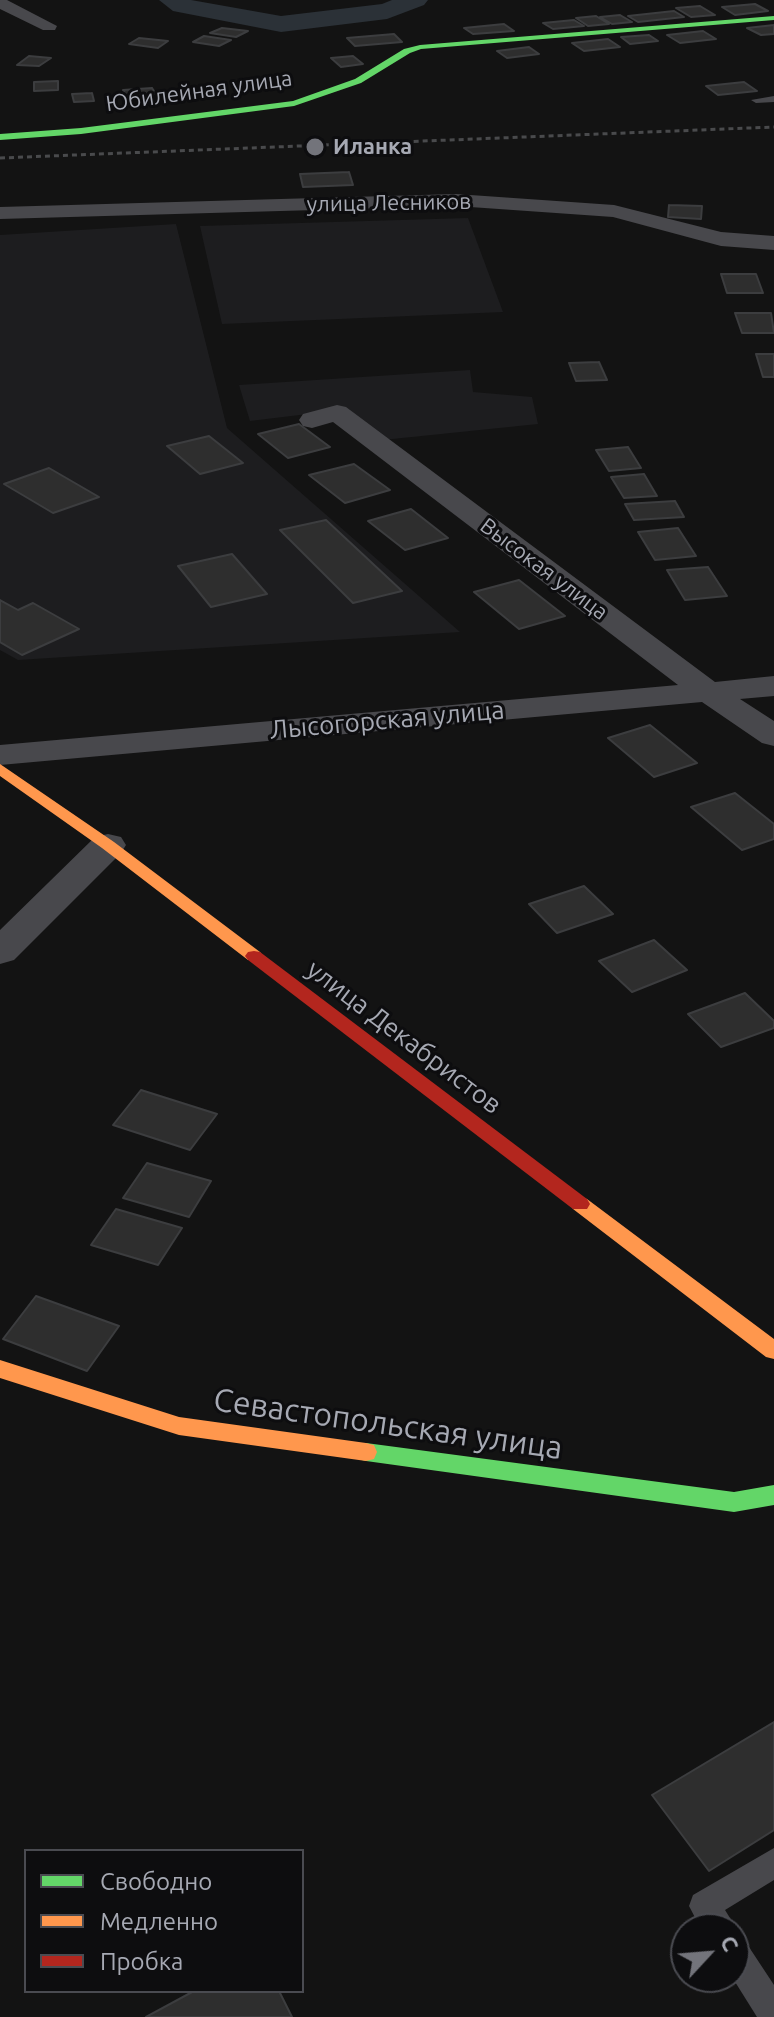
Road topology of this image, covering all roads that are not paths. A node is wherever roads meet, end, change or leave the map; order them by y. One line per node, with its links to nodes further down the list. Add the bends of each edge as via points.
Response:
1 (0, 3): 3 (street)
2 (774, 18): 6 (street, Юбилейная улица, via 420,47 358,81 294,103)
3 (49, 26)
4 (774, 99): 5 (lane)
5 (756, 100)
6 (0, 137)
7 (0, 213): 8 (street, улица Лесников, via 456,200 614,211 721,239)
8 (774, 243)
9 (312, 420): 11 (street, Высокая улица, via 337,413)
10 (774, 686): 11 (street, Лысогорская улица)
11 (707, 691): 12 (street, Высокая улица); 13 (street, Лысогорская улица)
12 (774, 736)
13 (0, 755)
14 (0, 769): 15 (street, улица Декабристов)
15 (108, 845): 16 (street); 17 (street, улица Декабристов)
16 (0, 952)
17 (774, 1351)
18 (0, 1369): 19 (street, Севастопольская улица, via 179,1426 734,1502)
19 (774, 1495)
20 (774, 1863): 21 (lane, via 704,1906)
21 (709, 1913)
22 (750, 1977): 23 (lane)
23 (774, 2014)

